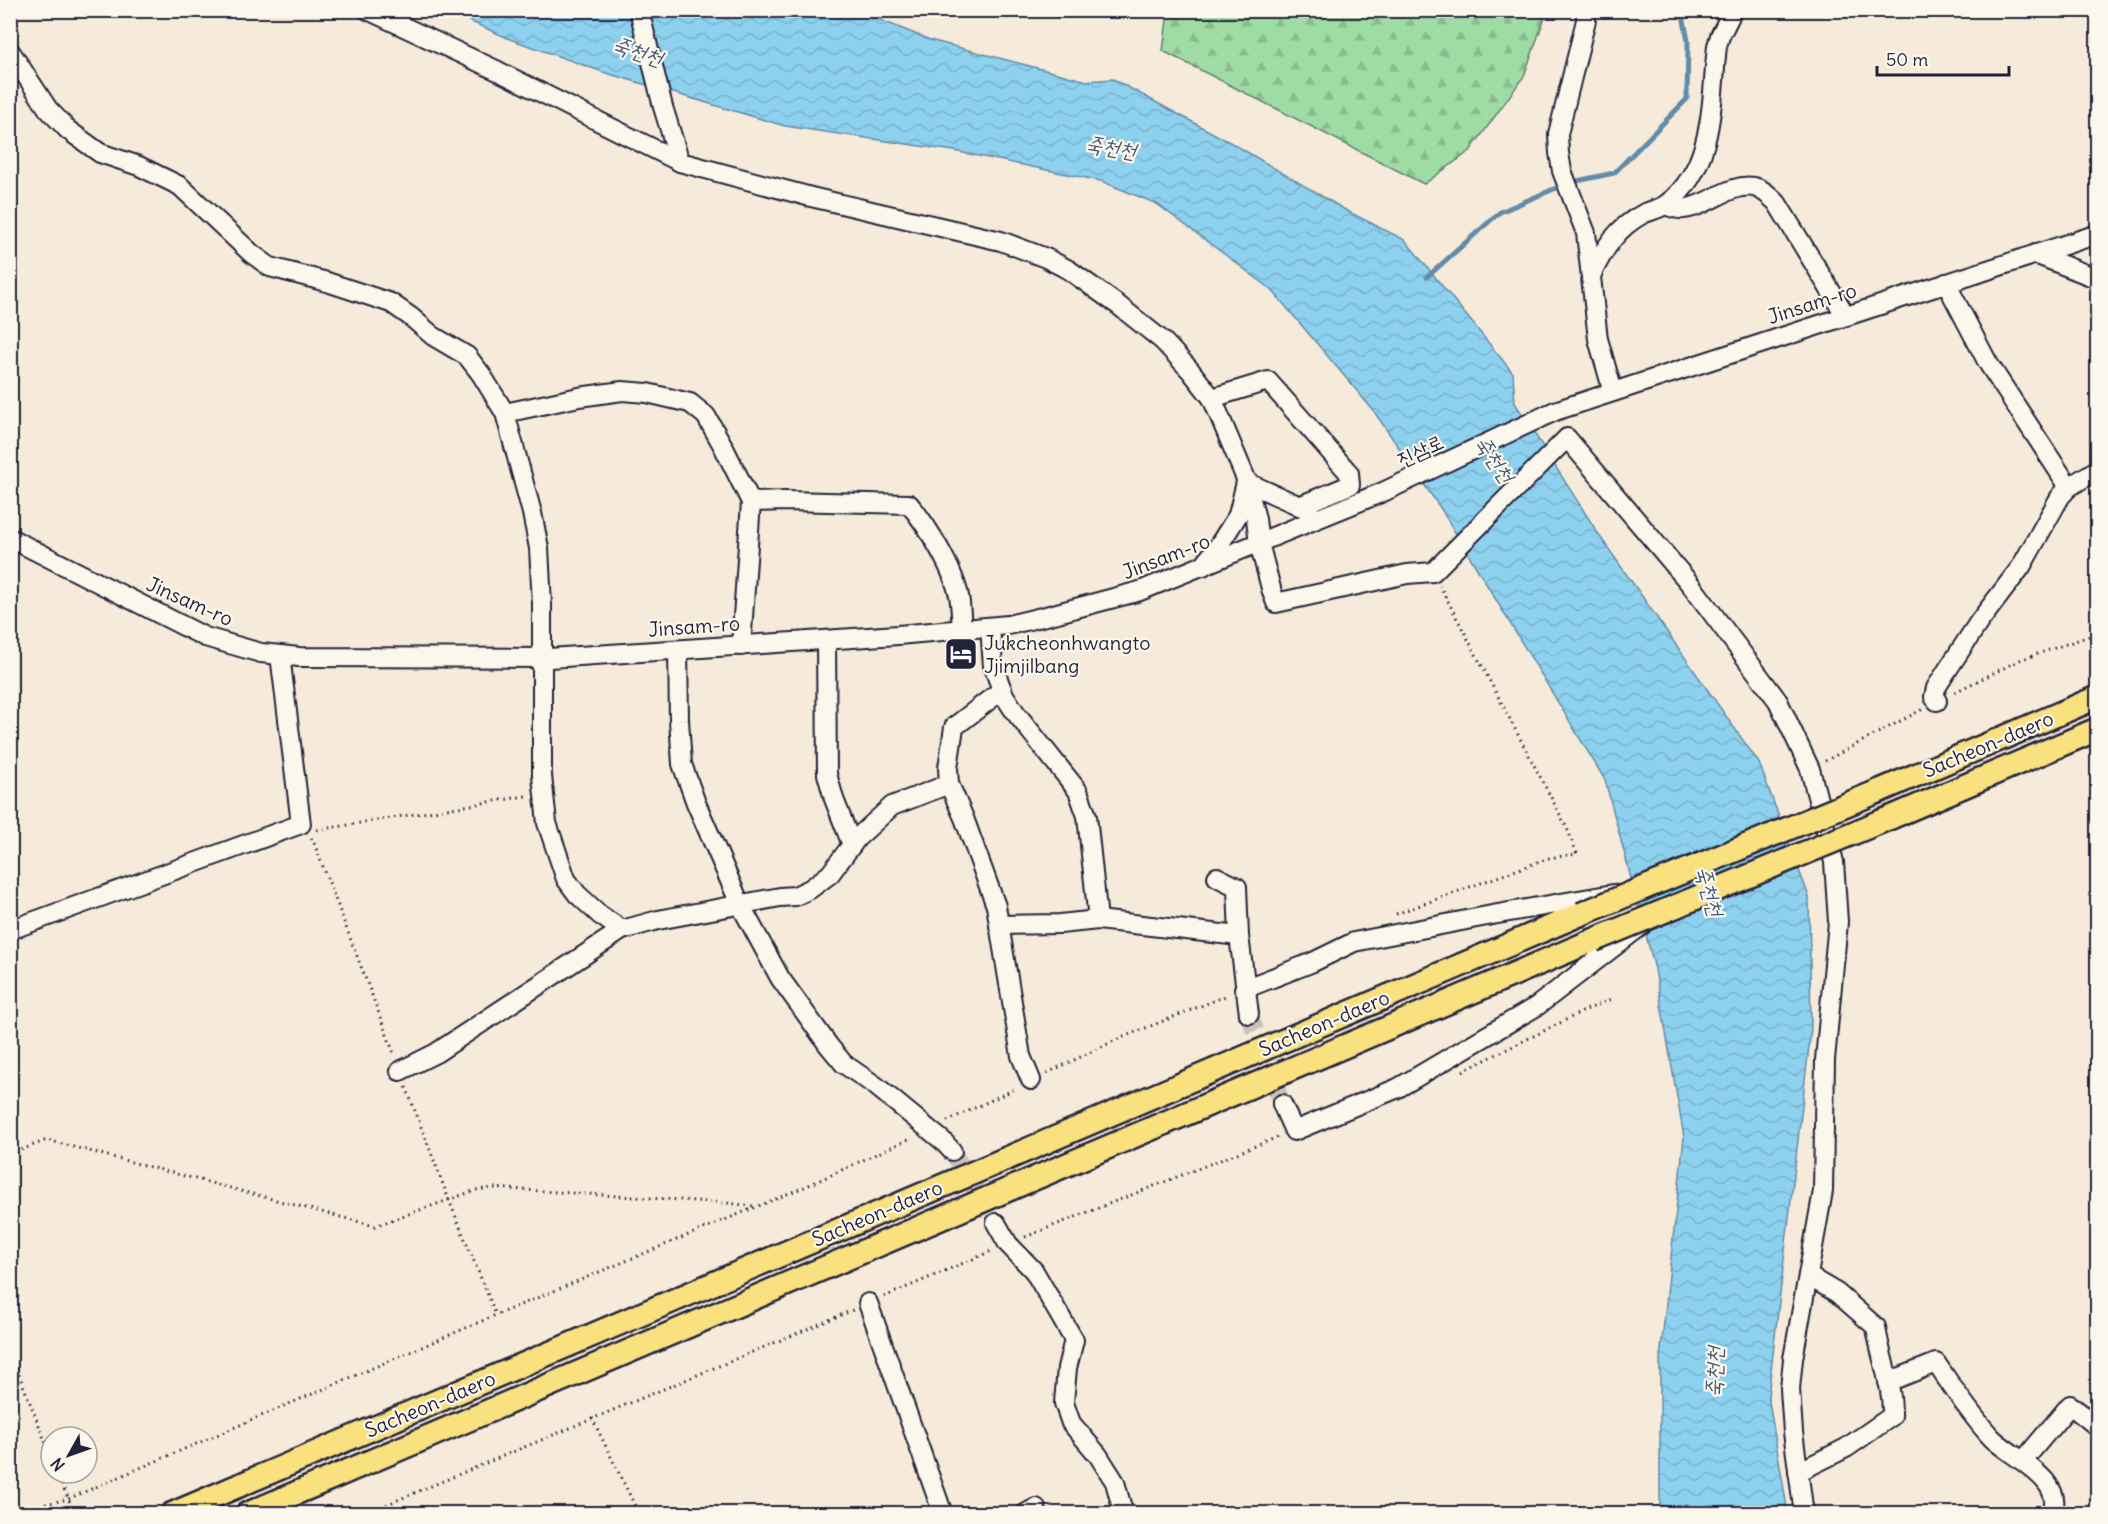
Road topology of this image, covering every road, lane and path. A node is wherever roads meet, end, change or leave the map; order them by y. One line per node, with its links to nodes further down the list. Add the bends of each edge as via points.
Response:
1 (368, 10): 6 (street)
2 (639, 10): 6 (street)
3 (1586, 10): 10 (street, via 1558,134 1562,171 1586,233)
4 (1733, 10): 7 (street, via 1717,46 1705,144 1686,184)
5 (10, 51): 16 (street, via 48,109 68,130 100,153 180,186 270,267 391,303 433,336 467,356)
6 (680, 162): 15 (street, via 1001,241 1046,258 1069,270 1163,341)
7 (1665, 206): 10 (street, via 1644,213 1620,230); 13 (street, via 1684,209 1747,187 1768,194)
8 (2095, 239): 9 (street, Jinsam-ro)
9 (2036, 254): 11 (street); 12 (street, Jinsam-ro)
10 (1590, 277): 14 (street, via 1598,339)
11 (2097, 279)
12 (1946, 283): 13 (street, Jinsam-ro); 21 (street, via 1988,363)
13 (1846, 316): 14 (street, Jinsam-ro)
14 (1613, 392): 17 (street, Jinsam-ro)
15 (1212, 398): 20 (street); 24 (street, via 1268,381 1349,473 1350,485)
16 (505, 413): 23 (street, via 579,396 622,391 690,403 706,416); 35 (street, via 539,548)
17 (1549, 414): 18 (street); 22 (street, 진삼로)
18 (1568, 438): 27 (street, via 1432,572 1276,603); 65 (street, via 1691,585 1778,701 1810,769 1834,862 1838,922 1825,1060 1823,1191)
19 (2097, 469): 21 (street)
20 (1246, 482): 24 (street); 27 (street); 28 (street, via 1238,515)
21 (2069, 487): 38 (street, via 2021,567 1936,688)
22 (1383, 492): 25 (street, Jinsam-ro)
23 (751, 502): 30 (street, via 909,504 946,562 959,595); 32 (street)
24 (1299, 506): 25 (street)
25 (1324, 516): 27 (street, Jinsam-ro)
26 (10, 538): 34 (street, Jinsam-ro, via 205,637)
27 (1259, 543): 28 (street, Jinsam-ro)
28 (1202, 567): 29 (street, Jinsam-ro, via 1140,591)
29 (990, 627): 30 (street, Jinsam-ro); 36 (street, via 993,666)
30 (962, 629): 31 (street, Jinsam-ro)
31 (826, 640): 32 (street, Jinsam-ro); 43 (street, via 827,774)
32 (741, 646): 33 (street, Jinsam-ro)
33 (678, 650): 35 (street, Jinsam-ro); 46 (street, via 682,764)
34 (280, 655): 35 (street, Jinsam-ro); 50 (street, via 301,824)
35 (541, 658): 41 (street)
36 (1002, 690): 40 (street, via 954,727); 48 (street, via 1078,791 1088,816)
37 (2097, 697): 45 (main road, Sacheon-daero, bridge)
38 (1937, 701)
39 (2097, 729): 47 (main road, Sacheon-daero, bridge)
40 (949, 784): 43 (street, via 892,806); 49 (street, via 996,906)
41 (544, 793): 42 (path); 51 (street, via 547,823 566,879 600,915)
42 (317, 830)
43 (852, 845): 46 (street, via 830,874 810,889 795,896)
44 (1218, 877): 52 (street, via 1237,887)
45 (1641, 890): 53 (street, via 1354,942); 78 (main road, Sacheon-daero, bridge)
46 (740, 904): 51 (street); 61 (street, via 780,978 844,1064)
47 (1654, 915): 60 (street, via 1537,1006 1398,1088); 79 (main road, Sacheon-daero, bridge)
48 (1098, 920): 49 (street); 52 (street)
49 (999, 925): 58 (street, via 1021,1056)
50 (10, 930)
51 (622, 930): 56 (street, via 436,1053)
52 (1239, 936): 53 (street)
53 (1244, 989): 55 (street)
54 (1614, 998): 57 (path)
55 (1249, 1014)
56 (400, 1071)
57 (1455, 1073)
58 (1032, 1080)
59 (1282, 1104): 60 (street)
60 (1294, 1131): 64 (path)
61 (952, 1151)
62 (10, 1154): 75 (path, via 47,1140 375,1226 476,1190 494,1188 756,1207)
63 (996, 1223): 64 (street)
64 (1008, 1244): 66 (path); 83 (street, via 1034,1271 1074,1340 1064,1403 1071,1423 1115,1482 1122,1508)
65 (1808, 1276): 68 (street, via 1837,1293 1876,1327); 73 (street, via 1790,1389)
66 (868, 1304): 69 (path); 82 (street)
67 (10, 1352): 70 (path)
68 (1888, 1382): 72 (street, via 1936,1363 1990,1437); 73 (street, via 1892,1416 1846,1448)
69 (592, 1418): 80 (path); 81 (path)
70 (39, 1426)
71 (2097, 1427): 72 (street, via 2070,1405)
72 (2023, 1461): 85 (street, via 2035,1469 2050,1489 2055,1507)
73 (1798, 1472): 84 (street)
74 (62, 1485): 75 (path)
75 (68, 1499): 76 (path); 77 (path)
76 (10, 1512)
77 (75, 1514)
78 (172, 1514)
79 (247, 1514)
80 (364, 1514)
81 (639, 1514)
82 (943, 1514)
83 (1128, 1514)
84 (1804, 1514)
85 (2051, 1514)

